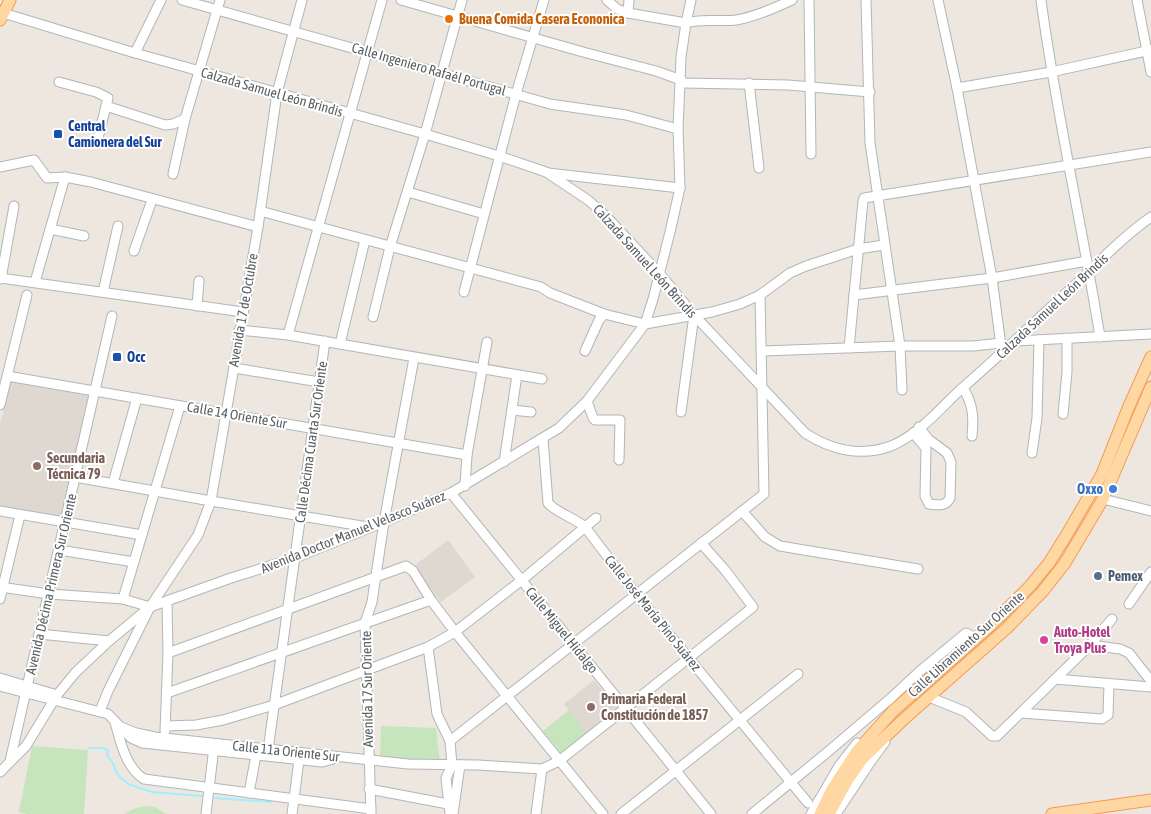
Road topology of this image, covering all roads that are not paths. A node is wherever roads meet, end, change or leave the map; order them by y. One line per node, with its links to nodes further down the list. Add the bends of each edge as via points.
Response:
1 (10, 0): 21 (main road)
2 (161, 0): 28 (street)
3 (182, 0): 19 (street, Calle Ingeniero Rafaél Portugal)
4 (220, 0): 19 (street)
5 (302, 0): 24 (street, Avenida 17 de Octubre)
6 (382, 0): 26 (street)
7 (401, 0): 22 (street)
8 (462, 0): 22 (street)
9 (544, 0): 25 (street)
10 (607, 0): 20 (street, via 617,10)
11 (629, 0): 20 (street)
12 (691, 0): 23 (street, Avenida Doctor Manuel Velasco Suárez)
13 (792, 0): 23 (street, via 737,20)
14 (809, 0): 36 (street)
15 (866, 0): 38 (street)
16 (938, 0): 37 (street)
17 (1041, 0): 30 (street)
18 (1137, 0): 27 (street)
19 (218, 10): 24 (street, Calle Ingeniero Rafaél Portugal); 29 (street)
20 (628, 13): 23 (street)
21 (1, 15): 28 (street, Calzada Samuel León Brindis)
22 (458, 15): 25 (street); 32 (street)
23 (686, 23): 33 (street, Avenida Doctor Manuel Velasco Suárez)
24 (293, 32): 26 (street, Calle Ingeniero Rafaél Portugal); 39 (street, Avenida 17 de Octubre)
25 (532, 37): 33 (street); 40 (street)
26 (367, 51): 32 (street, Calle Ingeniero Rafaél Portugal); 42 (street)
27 (1149, 51): 30 (street); 31 (street)
28 (135, 53): 29 (street, Calzada Samuel León Brindis)
29 (200, 72): 39 (street, Calzada Samuel León Brindis); 43 (street)
30 (1050, 72): 37 (street); 50 (street)
31 (1151, 72)
32 (442, 73): 40 (street, Calle Ingeniero Rafaél Portugal); 45 (street)
33 (681, 80): 35 (street, via 684,83); 44 (street, Avenida Doctor Manuel Velasco Suárez)
34 (59, 82): 41 (street, via 108,98)
35 (749, 83): 36 (street); 52 (street)
36 (810, 87): 38 (street); 48 (street)
37 (957, 88): 56 (street)
38 (870, 92): 59 (street, via 870,143)
39 (276, 93): 42 (street, Calzada Samuel León Brindis); 62 (street, Avenida 17 de Octubre)
40 (516, 94): 44 (street, Calle Ingeniero Rafaél Portugal, via 550,104 626,115); 49 (street)
41 (106, 106): 43 (street, via 165,125); 46 (street)
42 (350, 114): 45 (street, Calzada Samuel León Brindis); 66 (street)
43 (185, 119): 54 (street)
44 (678, 129): 57 (street, Avenida Doctor Manuel Velasco Suárez)
45 (425, 134): 49 (street, Calzada Samuel León Brindis); 58 (street)
46 (98, 138)
47 (1151, 152): 50 (street)
48 (811, 154)
49 (499, 156): 53 (street, Calzada Samuel León Brindis); 63 (street)
50 (1069, 166): 56 (street); 75 (street)
51 (0, 167): 55 (street, via 34,160 47,178)
52 (759, 168)
53 (546, 172): 57 (street); 78 (street, Calzada Samuel León Brindis, via 605,215)
54 (173, 174)
55 (64, 177): 60 (street); 68 (street)
56 (974, 180): 59 (street); 79 (street)
57 (680, 188): 78 (street, Avenida Doctor Manuel Velasco Suárez)
58 (408, 192): 63 (street); 72 (street)
59 (879, 195): 71 (street); 73 (street, via 863,200)
60 (152, 200): 67 (street); 74 (street)
61 (14, 206): 80 (street)
62 (260, 211): 66 (street); 67 (street, Avenida 17 de Octubre)
63 (484, 214): 76 (street)
64 (1151, 217): 77 (street, Calzada Samuel León Brindis)
65 (118, 226): 84 (street)
66 (319, 226): 70 (street); 98 (street)
67 (258, 227): 90 (street, Avenida 17 de Octubre)
68 (50, 228): 69 (street); 82 (street)
69 (84, 236)
70 (365, 240): 72 (street); 106 (street)
71 (884, 245): 73 (street); 83 (street)
72 (390, 247): 76 (street); 94 (street)
73 (858, 249): 86 (street, via 790,273); 88 (street)
74 (134, 251)
75 (1087, 261): 77 (street); 79 (street)
76 (470, 269): 85 (street); 91 (street, via 541,287)
77 (1089, 271): 99 (street); 103 (street, Calzada Samuel León Brindis)
78 (659, 273): 92 (street, Calzada Samuel León Brindis); 95 (street, Avenida Doctor Manuel Velasco Suárez)
79 (992, 278): 83 (street); 105 (street)
80 (0, 279): 82 (street)
81 (199, 281): 89 (street)
82 (35, 282): 84 (street)
83 (891, 291): 88 (street); 107 (street)
84 (103, 292): 89 (street)
85 (464, 292)
86 (760, 295): 92 (street, via 740,304); 110 (street)
87 (27, 296): 117 (street)
88 (854, 296): 108 (street)
89 (197, 306): 90 (street)
90 (243, 312): 96 (street, Avenida 17 de Octubre)
91 (604, 314): 95 (street); 109 (street)
92 (694, 315): 95 (street); 122 (street, Calzada Samuel León Brindis); 131 (street)
93 (112, 316): 124 (street, Avenida Décima Primera Sur Oriente)
94 (373, 317)
95 (645, 324): 126 (street, Avenida Doctor Manuel Velasco Suárez)
96 (239, 330): 98 (street); 114 (street, Avenida 17 de Octubre)
97 (1151, 334): 99 (street)
98 (288, 335): 102 (street)
99 (1100, 337): 100 (street)
100 (1067, 338): 101 (street); 133 (street)
101 (1039, 340): 103 (street); 139 (street, via 1037,418)
102 (325, 341): 106 (street); 119 (street, Calle Décima Cuarta Sur Oriente)
103 (1015, 341): 111 (street, Calzada Samuel León Brindis)
104 (487, 342): 115 (street)
105 (1001, 343): 107 (street); 111 (street)
106 (340, 344): 113 (street)
107 (900, 346): 108 (street); 123 (street)
108 (849, 348): 110 (street)
109 (585, 351)
110 (763, 351): 122 (street)
111 (1002, 353): 121 (street, Calzada Samuel León Brindis)
112 (1151, 357): 187 (main road, Calle Libramiento Sur Oriente, via 1102,474 1049,562 1030,586 975,638)
113 (414, 358): 115 (street); 138 (street, Avenida 17 Sur Oriente)
114 (234, 368): 119 (street); 132 (street, Avenida 17 de Octubre)
115 (483, 369): 116 (street); 140 (street)
116 (517, 375): 118 (street); 129 (street)
117 (7, 376): 124 (street, Calle 14 Oriente Sur); 127 (street)
118 (542, 378)
119 (319, 382): 134 (street, Calle Décima Cuarta Sur Oriente)
120 (1151, 387): 148 (main road, Calle Libramiento Sur Oriente)
121 (963, 388): 135 (street, Calzada Samuel León Brindis); 136 (street, via 972,409)
122 (763, 389): 135 (street, Calzada Samuel León Brindis, via 805,433 843,450 879,450); 151 (street, via 764,494)
123 (902, 390)
124 (95, 391): 125 (street, Calle 14 Oriente Sur); 143 (street, Avenida Décima Primera Sur Oriente)
125 (138, 398): 128 (street, Calle 14 Oriente Sur); 144 (street)
126 (586, 401): 137 (street, Avenida Doctor Manuel Velasco Suárez, via 564,424); 141 (street, via 596,420 620,420)
127 (0, 405)
128 (180, 406): 132 (street, Calle 14 Oriente Sur); 146 (street)
129 (512, 410): 130 (street); 142 (street)
130 (531, 412)
131 (681, 412)
132 (226, 414): 134 (street, Calle 14 Oriente Sur); 149 (street, Avenida 17 de Octubre)
133 (1063, 414)
134 (313, 428): 138 (street, Calle 14 Oriente Sur); 154 (street, Calle Décima Cuarta Sur Oriente)
135 (916, 430): 135 (street, via 926,448 925,496 929,504 941,505 950,498 951,462 947,453)
136 (972, 436)
137 (543, 439): 142 (street, Avenida Doctor Manuel Velasco Suárez); 159 (street, Calle José María Pino Suárez, via 548,504)
138 (398, 443): 140 (street, Calle 14 Oriente Sur); 157 (street, Avenida 17 Sur Oriente)
139 (1032, 453)
140 (467, 455): 145 (street)
141 (619, 460)
142 (504, 462): 145 (street, Avenida Doctor Manuel Velasco Suárez)
143 (76, 477): 144 (street); 156 (street, Avenida Décima Primera Sur Oriente)
144 (113, 483): 146 (street)
145 (465, 486): 147 (street, Avenida Doctor Manuel Velasco Suárez)
146 (155, 491): 149 (street); 160 (street)
147 (451, 493): 157 (street, Avenida Doctor Manuel Velasco Suárez); 168 (street, Calle Miguel Hidalgo)
148 (1103, 499): 152 (street); 202 (main road, Calle Libramiento Sur Oriente, via 1065,563 1043,591 1007,628)
149 (211, 501): 154 (street); 177 (street, Avenida 17 de Octubre, via 198,535)
150 (0, 511): 153 (street)
151 (742, 511): 161 (street); 165 (street, via 765,537 780,546)
152 (1151, 511)
153 (20, 515): 156 (street); 169 (street)
154 (301, 516): 158 (street); 163 (street, Calle Décima Cuarta Sur Oriente)
155 (596, 518): 159 (street)
156 (65, 522): 160 (street); 162 (street, Avenida Décima Primera Sur Oriente)
157 (384, 522): 158 (street, Avenida Doctor Manuel Velasco Suárez); 167 (street, Avenida 17 Sur Oriente)
158 (370, 527): 163 (street, Avenida Doctor Manuel Velasco Suárez)
159 (585, 527): 168 (street); 171 (street, Calle José María Pino Suárez)
160 (142, 535): 164 (street)
161 (701, 544): 171 (street); 190 (street, via 753,606)
162 (59, 550): 164 (street); 170 (street, Avenida Décima Primera Sur Oriente)
163 (295, 558): 175 (street, Avenida Doctor Manuel Velasco Suárez); 178 (street, Calle Décima Cuarta Sur Oriente)
164 (134, 562): 173 (street)
165 (918, 568)
166 (1151, 572): 176 (street)
167 (376, 577): 174 (street, via 406,566 413,571); 178 (street); 180 (street, Avenida 17 Sur Oriente)
168 (522, 580): 181 (street); 184 (street, Calle Miguel Hidalgo)
169 (1, 587): 170 (street); 172 (street)
170 (49, 594): 173 (street); 182 (street, Avenida Décima Primera Sur Oriente)
171 (636, 594): 184 (street); 190 (street, Calle José María Pino Suárez)
172 (0, 599)
173 (122, 599): 177 (street)
174 (432, 600): 180 (street); 181 (street)
175 (167, 601): 177 (street, Avenida Doctor Manuel Velasco Suárez); 188 (street)
176 (1129, 604)
177 (150, 607): 183 (street); 206 (street)
178 (287, 610): 188 (street); 189 (street, Calle Décima Cuarta Sur Oriente)
179 (1112, 619): 185 (street)
180 (365, 623): 189 (street); 191 (street, Avenida 17 Sur Oriente)
181 (455, 632): 186 (street); 201 (street)
182 (40, 634): 183 (street); 199 (street, Avenida Décima Primera Sur Oriente)
183 (109, 640): 203 (street, via 76,672)
184 (573, 644): 201 (street); 205 (street, Calle Miguel Hidalgo)
185 (1090, 646): 194 (street); 195 (street, via 1129,653)
186 (428, 647): 191 (street); 213 (street, via 437,714)
187 (956, 648): 207 (main road, Calle Libramiento Sur Oriente); 227 (street, via 920,671)
188 (168, 652): 200 (street)
189 (281, 653): 200 (street); 204 (street, Calle Décima Cuarta Sur Oriente)
190 (688, 658): 205 (street); 210 (street, Calle José María Pino Suárez)
191 (366, 670): 204 (street); 220 (street, Avenida 17 Sur Oriente)
192 (798, 674): 210 (street)
193 (0, 678): 199 (street)
194 (1055, 679): 196 (street); 208 (street)
195 (1151, 681)
196 (1109, 684): 198 (street); 208 (street, via 1106,718)
197 (0, 686): 199 (street)
198 (1151, 688)
199 (27, 690): 203 (street, Calle 11a Oriente Sur); 222 (street, Avenida Décima Primera Sur Oriente)
200 (167, 693): 212 (street)
201 (507, 696): 213 (street); 221 (street)
202 (929, 697): 208 (street, via 966,712 995,737); 209 (main road, Calle Libramiento Sur Oriente)
203 (56, 698): 206 (street, Calle 11a Oriente Sur); 222 (street, via 26,746)
204 (274, 704): 212 (street, via 223,720); 216 (street, Calle Décima Cuarta Sur Oriente)
205 (626, 708): 221 (street); 225 (street, Calle Miguel Hidalgo)
206 (100, 711): 211 (street, Calle 11a Oriente Sur)
207 (893, 711): 244 (street, via 857,743 838,766); 245 (main road, Calle Libramiento Sur Oriente, via 857,751)
208 (1021, 713)
209 (904, 718): 246 (main road, Calle Libramiento Sur Oriente, via 863,758); 247 (street)
210 (740, 721): 225 (street); 227 (street, Calle José María Pino Suárez)
211 (118, 723): 214 (street, Calle 11a Oriente Sur, via 131,738 142,743); 228 (street, via 125,753 140,777)
212 (166, 726): 214 (street)
213 (450, 741): 223 (street)
214 (160, 742): 215 (street, Calle 11a Oriente Sur)
215 (214, 747): 216 (street, Calle 11a Oriente Sur); 217 (street, Calle 11a Oriente Sur); 228 (street)
216 (268, 750): 218 (street, Calle 11a Oriente Sur)
217 (256, 755): 219 (street, Calle 11a Oriente Sur); 230 (street)
218 (335, 757): 219 (street, Calle 11a Oriente Sur, via 326,762); 220 (street, Calle 11a Oriente Sur)
219 (298, 760): 231 (street)
220 (369, 761): 223 (street, Calle 11a Oriente Sur); 229 (street, Avenida 17 Sur Oriente)
221 (559, 761): 224 (street); 240 (street)
222 (10, 764): 226 (street)
223 (456, 765): 224 (street, Calle 11a Oriente Sur); 234 (street, via 446,778); 238 (street)
224 (542, 769): 239 (street)
225 (676, 770): 241 (street); 242 (street, Calle Miguel Hidalgo)
226 (0, 772)
227 (790, 783): 233 (street, Calle José María Pino Suárez); 243 (street)
228 (209, 788): 230 (street); 236 (street)
229 (369, 788): 234 (street); 235 (street, Avenida 17 Sur Oriente)
230 (249, 794): 231 (street)
231 (294, 800): 235 (street); 237 (street)
232 (1151, 800): 248 (main road)
233 (808, 803)
234 (448, 804): 238 (street)
235 (371, 811)
236 (206, 814)
237 (292, 814)
238 (452, 814)
239 (536, 814)
240 (603, 814)
241 (621, 814)
242 (711, 814)
243 (752, 814)
244 (811, 814)
245 (820, 814)
246 (829, 814)
247 (835, 814)
248 (1052, 814)

